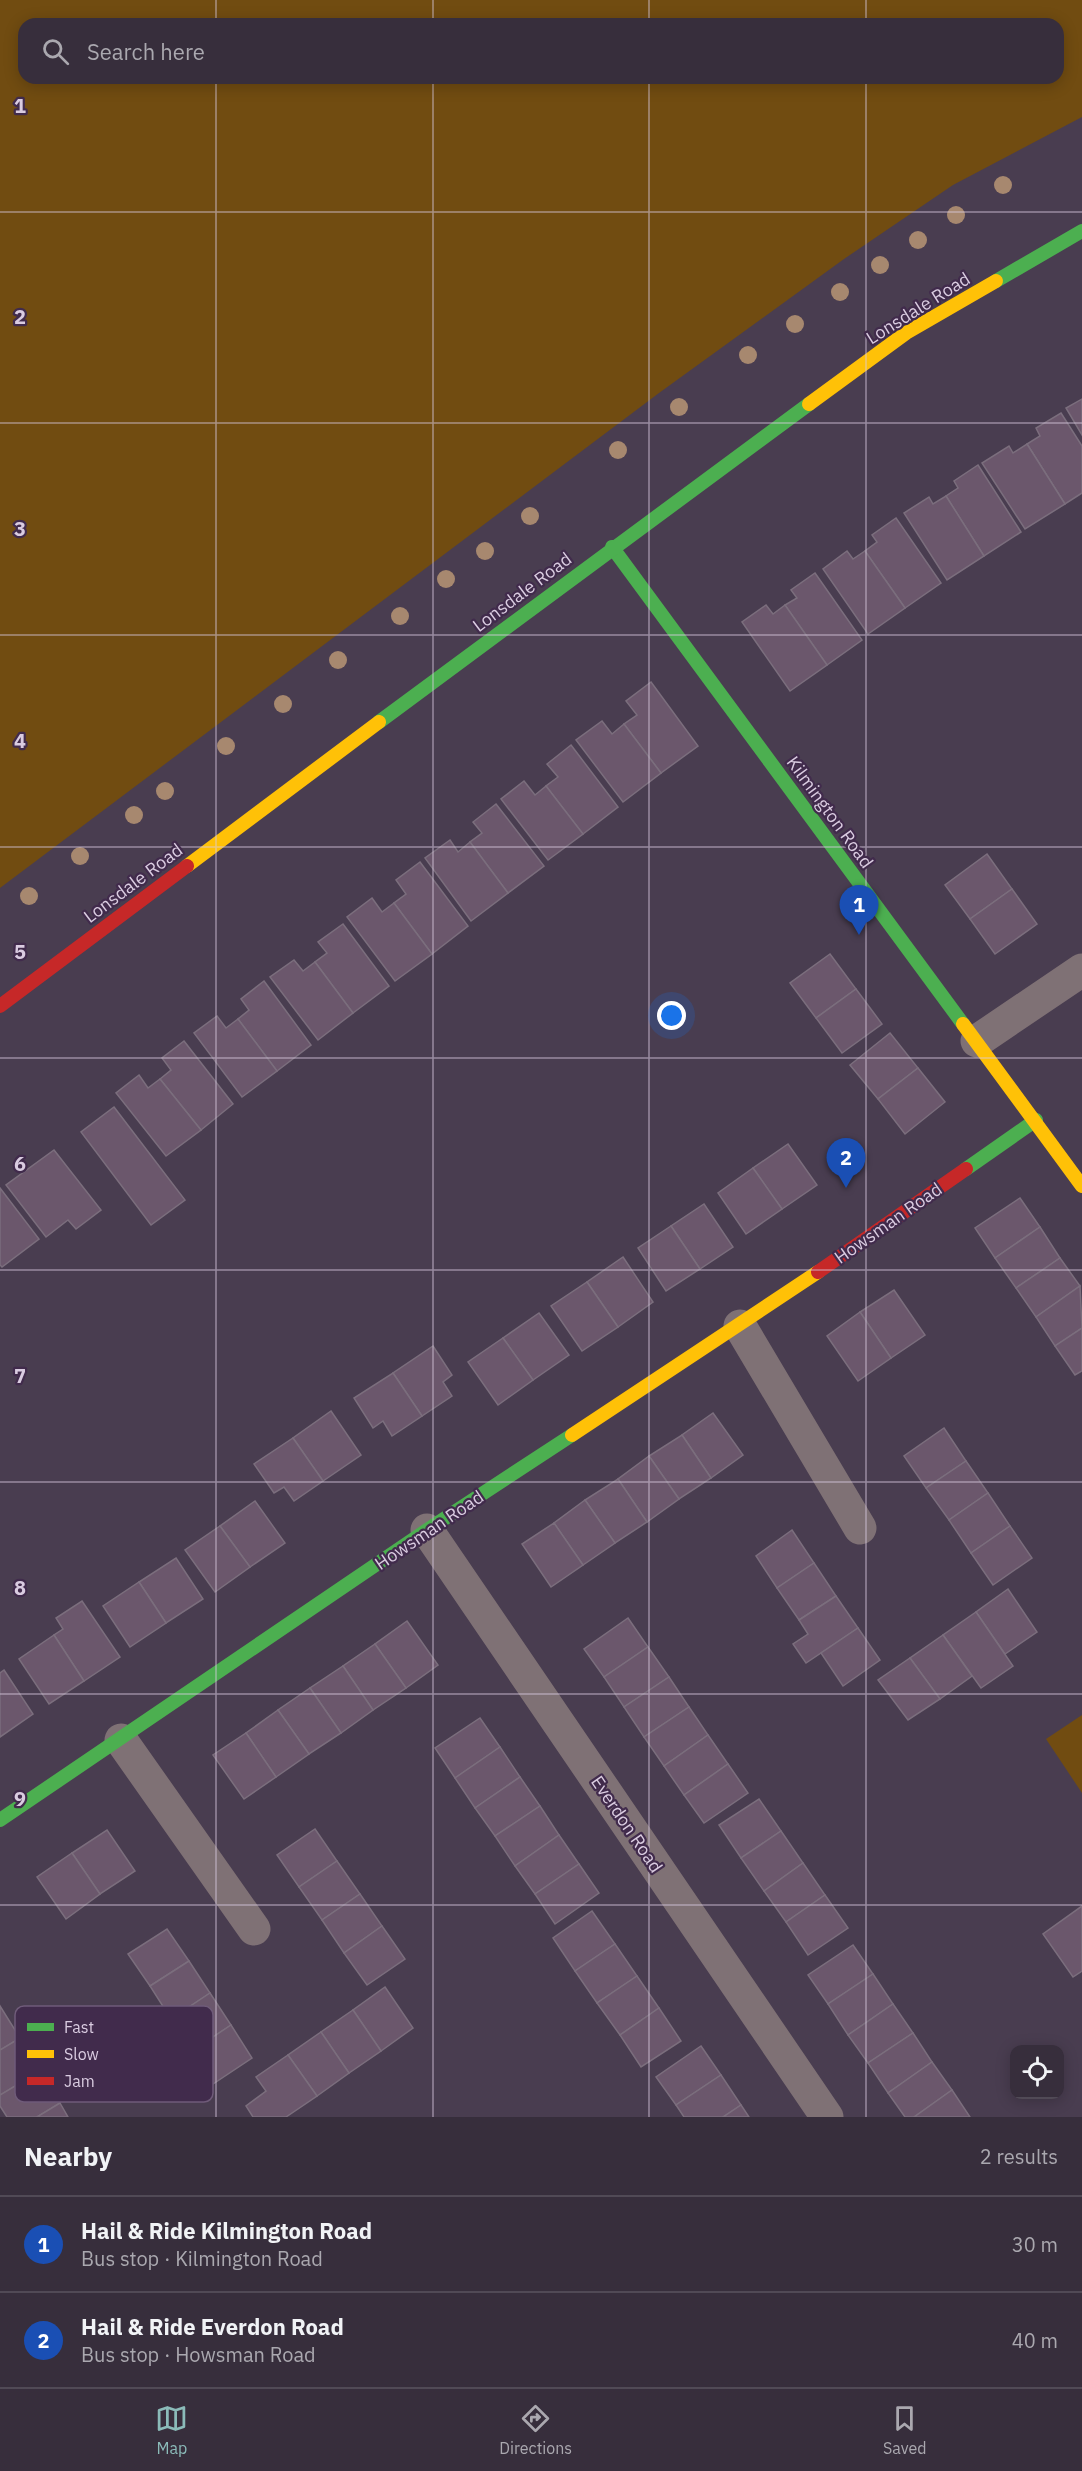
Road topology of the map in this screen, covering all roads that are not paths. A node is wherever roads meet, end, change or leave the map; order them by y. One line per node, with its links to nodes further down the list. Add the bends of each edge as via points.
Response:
1 (1082, 231): 2 (street, Lonsdale Road, via 906,333)
2 (612, 547): 4 (street, Lonsdale Road); 5 (street, Kilmington Road)
3 (1082, 970): 5 (street)
4 (0, 1006)
5 (977, 1041): 6 (street, Kilmington Road)
6 (1036, 1120): 7 (street, Kilmington Road); 8 (street, Howsman Road)
7 (1082, 1186)
8 (741, 1326): 9 (street); 10 (street, Howsman Road)
9 (860, 1528)
10 (427, 1530): 11 (street, Howsman Road); 14 (street, Everdon Road)
11 (121, 1740): 12 (street, Howsman Road); 13 (street)
12 (0, 1820)
13 (254, 1929)
14 (827, 2117)

